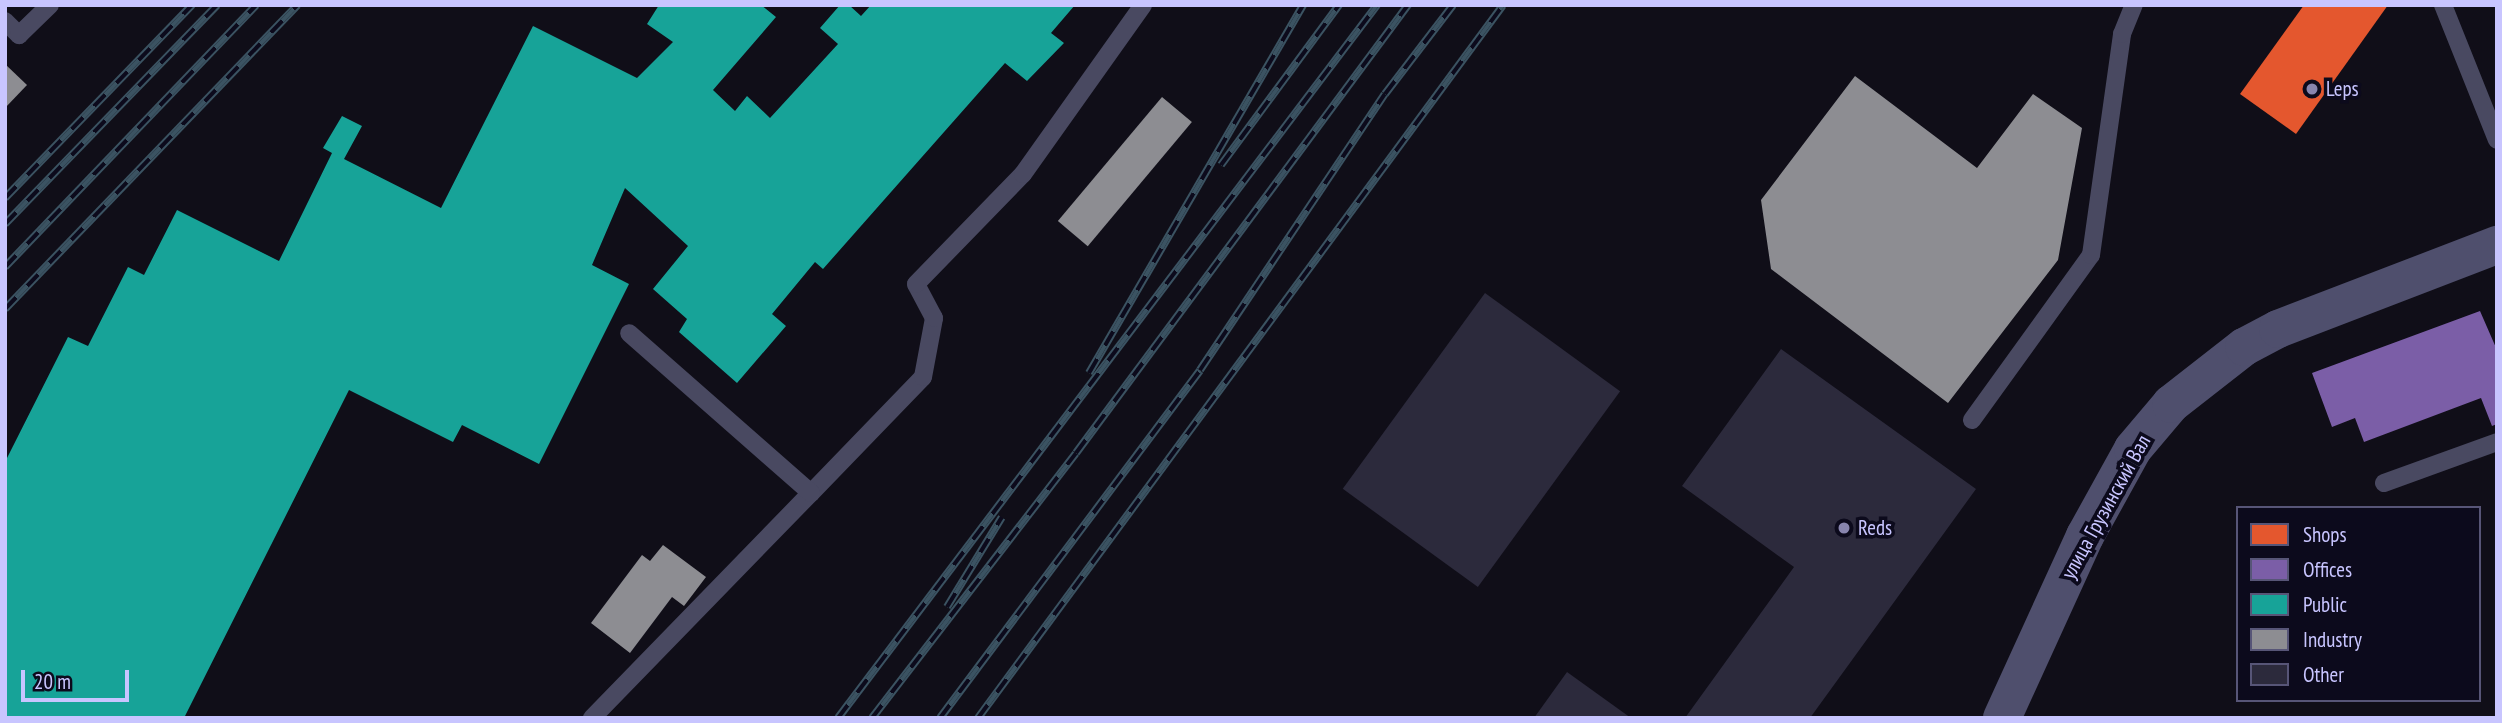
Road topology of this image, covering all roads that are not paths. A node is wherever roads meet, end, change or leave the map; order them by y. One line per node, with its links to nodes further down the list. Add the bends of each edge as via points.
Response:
1 (50, 5): 5 (lane, via 19,35)
2 (1143, 5): 12 (lane, via 1023,174 916,284 934,318 923,377)
3 (2134, 5): 9 (lane, via 2122,34 2091,255)
4 (2443, 5): 6 (lane)
5 (5, 22)
6 (2497, 140)
7 (2497, 246): 14 (main road, улица Грузинский Вал, via 2278,329 2244,347 2171,404 2133,449 2085,536)
8 (629, 333): 12 (lane)
9 (1972, 420)
10 (2497, 442): 11 (lane)
11 (2385, 483)
12 (811, 493): 13 (lane)
13 (592, 718)
14 (2002, 718)

